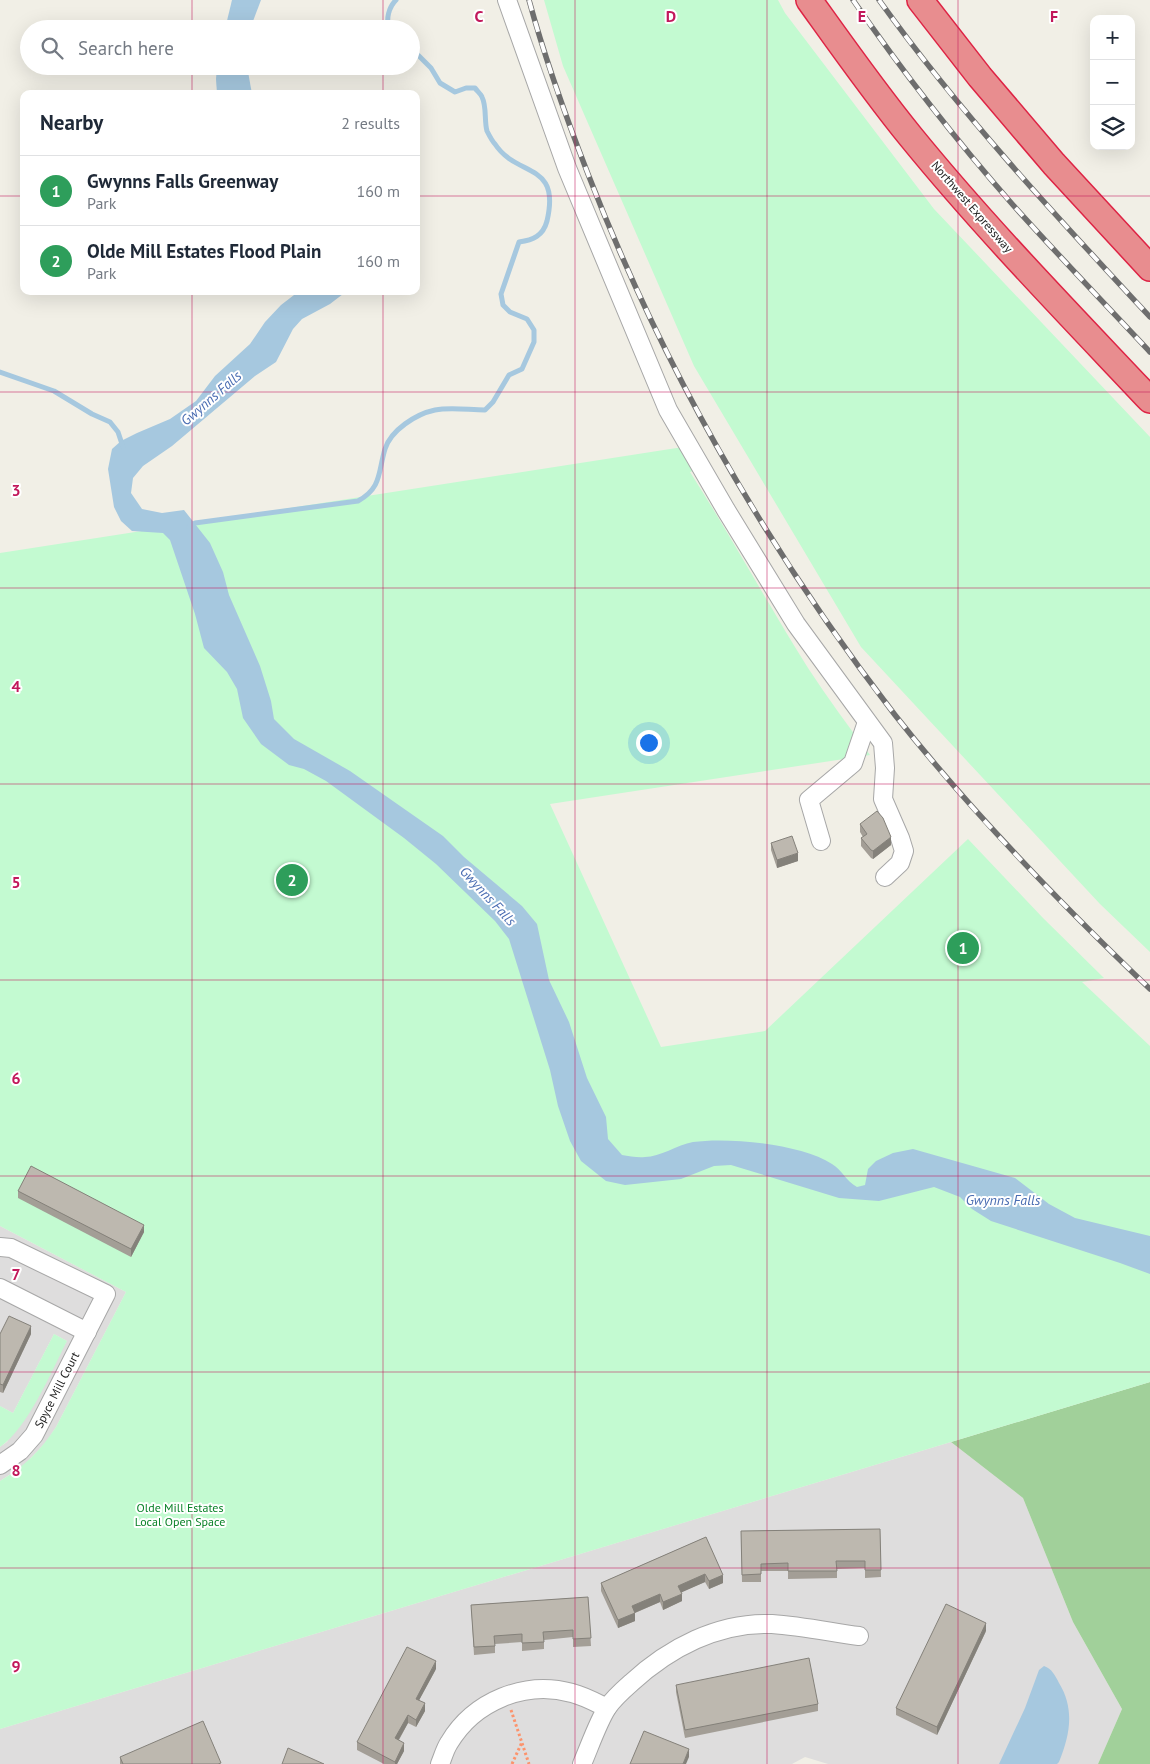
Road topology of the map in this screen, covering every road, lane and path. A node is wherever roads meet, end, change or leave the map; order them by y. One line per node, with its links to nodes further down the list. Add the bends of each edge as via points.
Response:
1 (507, 0): 6 (street, via 568,168 668,410 796,624)
2 (809, 0): 5 (highway, Northwest Expressway, via 911,137 989,228)
3 (920, 0): 4 (highway, via 1048,156)
4 (1150, 268)
5 (1150, 400)
6 (867, 722): 7 (street, via 852,763 809,800); 8 (street, via 883,743 883,799 904,850 900,863)
7 (821, 841)
8 (885, 877)
9 (0, 1247): 11 (street, Spyce Mill Court, via 11,1248 106,1294)
10 (0, 1288): 11 (street)
11 (87, 1332): 12 (street, Spyce Mill Court, via 34,1435 20,1451)
12 (0, 1465)
13 (859, 1636): 15 (street, via 771,1624 719,1631 671,1652 624,1689)
14 (506, 1696): 15 (street, via 533,1689 570,1692); 16 (path); 17 (street, via 478,1710 464,1723 449,1743)
15 (607, 1708): 20 (street)
16 (522, 1741): 18 (path); 19 (path)
17 (440, 1764)
18 (512, 1764)
19 (530, 1764)
20 (582, 1764)

